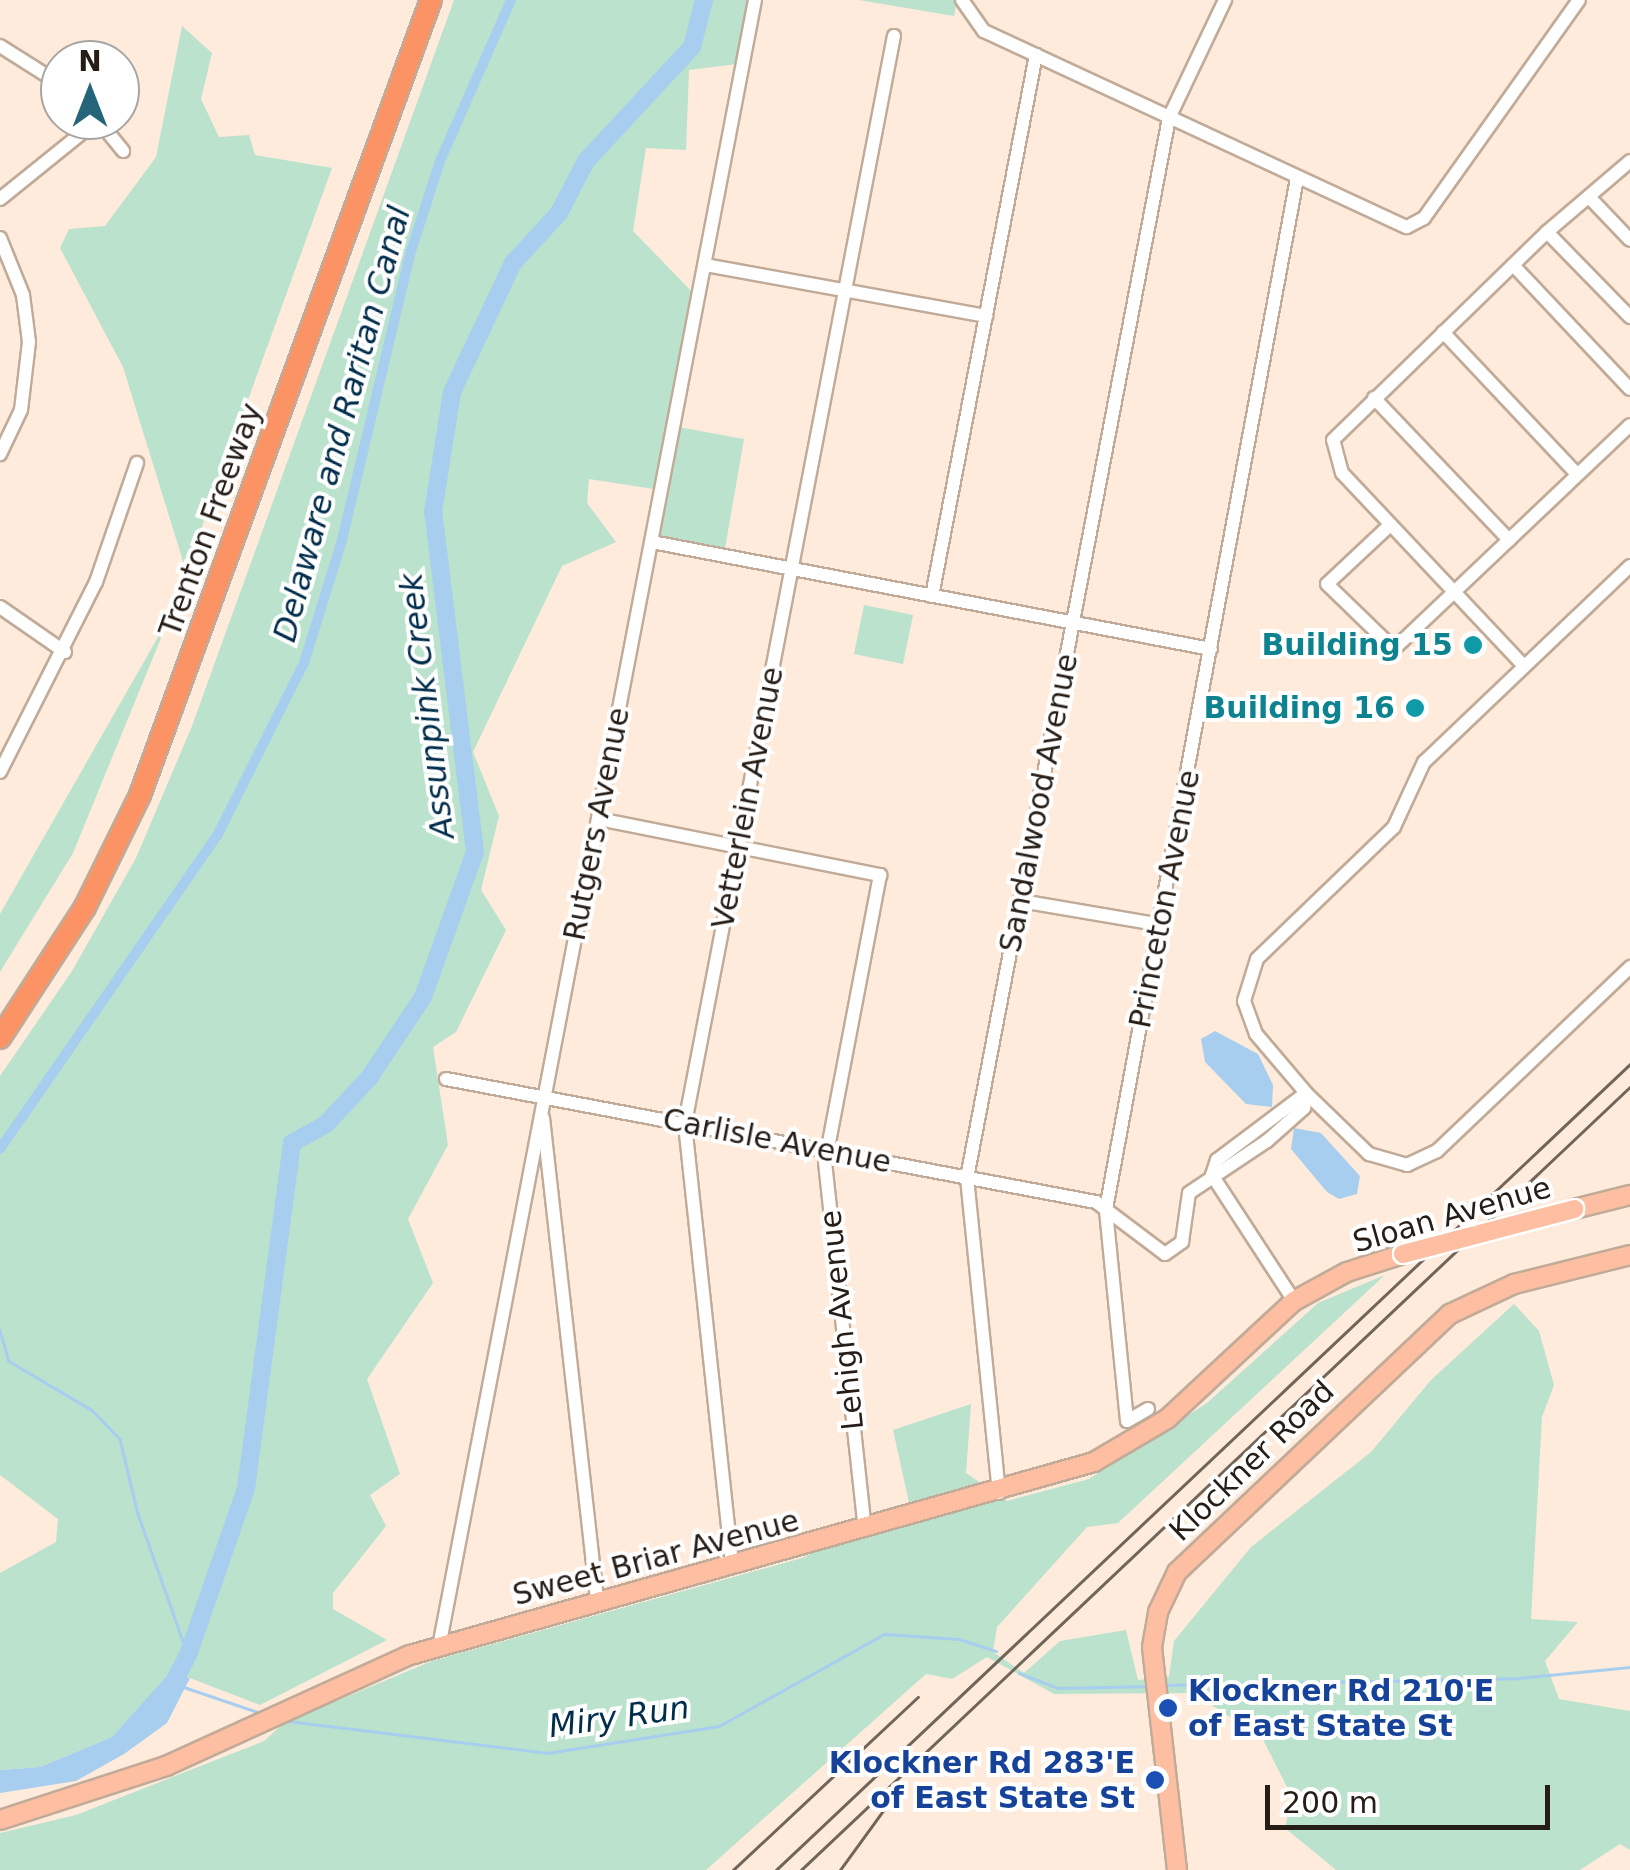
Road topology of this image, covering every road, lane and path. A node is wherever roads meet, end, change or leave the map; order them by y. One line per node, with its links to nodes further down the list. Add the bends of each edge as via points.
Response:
1 (417, 0): 52 (highway, Trenton Freeway, via 128,790 67,912)
2 (431, 0): 53 (highway, Trenton Freeway, via 140,795 70,933)
3 (756, 0): 22 (street, Rutgers Avenue)
4 (962, 0): 9 (street, via 968,17 990,34)
5 (1225, 0): 11 (street, Sandalwood Avenue)
6 (1579, 0): 16 (street, via 1412,227)
7 (894, 36): 24 (street, Vetterlein Avenue)
8 (0, 46): 10 (street)
9 (1036, 55): 11 (street); 25 (street)
10 (40, 71)
11 (1169, 118): 16 (street); 42 (street, Sandalwood Avenue)
12 (73, 140): 18 (street)
13 (114, 140): 14 (street)
14 (123, 151)
15 (1630, 162): 17 (street)
16 (1297, 178): 43 (street, Princeton Avenue)
17 (1589, 197): 19 (street); 21 (street)
18 (0, 199)
19 (1547, 232): 23 (street); 26 (street)
20 (0, 238): 31 (street, via 23,296 29,342 21,410)
21 (1630, 240)
22 (705, 265): 24 (street); 36 (street, Rutgers Avenue)
23 (1513, 266): 27 (street); 28 (street)
24 (846, 291): 25 (street); 38 (street, Vetterlein Avenue)
25 (986, 316): 40 (street)
26 (1630, 317)
27 (1443, 332): 29 (street); 33 (street)
28 (1630, 389)
29 (1374, 398): 34 (street, via 1338,431 1331,450 1342,474); 35 (street)
30 (1630, 426): 33 (street)
31 (0, 454)
32 (137, 462): 44 (street)
33 (1577, 474): 35 (street)
34 (1390, 525): 39 (street); 39 (street, via 1327,584 1394,649)
35 (1509, 540): 39 (street)
36 (652, 542): 38 (street); 47 (street, Rutgers Avenue)
37 (1630, 566): 45 (street)
38 (793, 569): 40 (street); 48 (street, Vetterlein Avenue)
39 (1456, 592): 45 (street)
40 (932, 596): 42 (street)
41 (0, 607): 44 (street)
42 (1074, 623): 43 (street); 49 (street, Sandalwood Avenue)
43 (1211, 649): 50 (street, Princeton Avenue)
44 (64, 652): 46 (street)
45 (1524, 666): 55 (street, via 1424,762 1394,827 1252,967 1244,992 1248,1018)
46 (0, 772)
47 (599, 818): 48 (street); 56 (street, Rutgers Avenue)
48 (739, 847): 57 (street, Vetterlein Avenue); 58 (street, Lehigh Avenue, via 880,876)
49 (1021, 901): 50 (street); 60 (street, Sandalwood Avenue)
50 (1161, 925): 62 (street, Princeton Avenue)
51 (1630, 967): 55 (street, via 1420,1162 1375,1158)
52 (0, 1015)
53 (0, 1038)
54 (446, 1079): 56 (street, Carlisle Avenue)
55 (1306, 1094): 59 (street, via 1218,1160)
56 (542, 1102): 57 (street, Carlisle Avenue); 69 (street); 70 (street, Rutgers Avenue)
57 (685, 1123): 58 (street, Carlisle Avenue); 68 (street, Vetterlein Avenue)
58 (826, 1150): 60 (street, Carlisle Avenue); 67 (street, Lehigh Avenue)
59 (1212, 1174): 62 (street, via 1187,1198 1183,1238 1172,1253 1158,1253); 64 (street)
60 (968, 1178): 62 (street, Carlisle Avenue); 66 (street, Sandalwood Avenue)
61 (1630, 1195): 64 (main road, Sloan Avenue, bridge, via 1388,1258)
62 (1106, 1209): 65 (street, Princeton Avenue, via 1127,1421)
63 (1630, 1255): 72 (main road, Klockner Road, via 1494,1291 1434,1326 1182,1566 1158,1612 1152,1668)
64 (1294, 1301): 66 (main road, Sweet Briar Avenue, via 1135,1442)
65 (1148, 1409)
66 (999, 1492): 67 (main road, Sweet Briar Avenue)
67 (865, 1530): 68 (main road, Sweet Briar Avenue)
68 (732, 1564): 69 (main road, Sweet Briar Avenue)
69 (597, 1602): 70 (main road, Sweet Briar Avenue)
70 (439, 1647): 71 (main road, Sweet Briar Avenue, via 377,1667 131,1780)
71 (0, 1820)
72 (1177, 1870)

